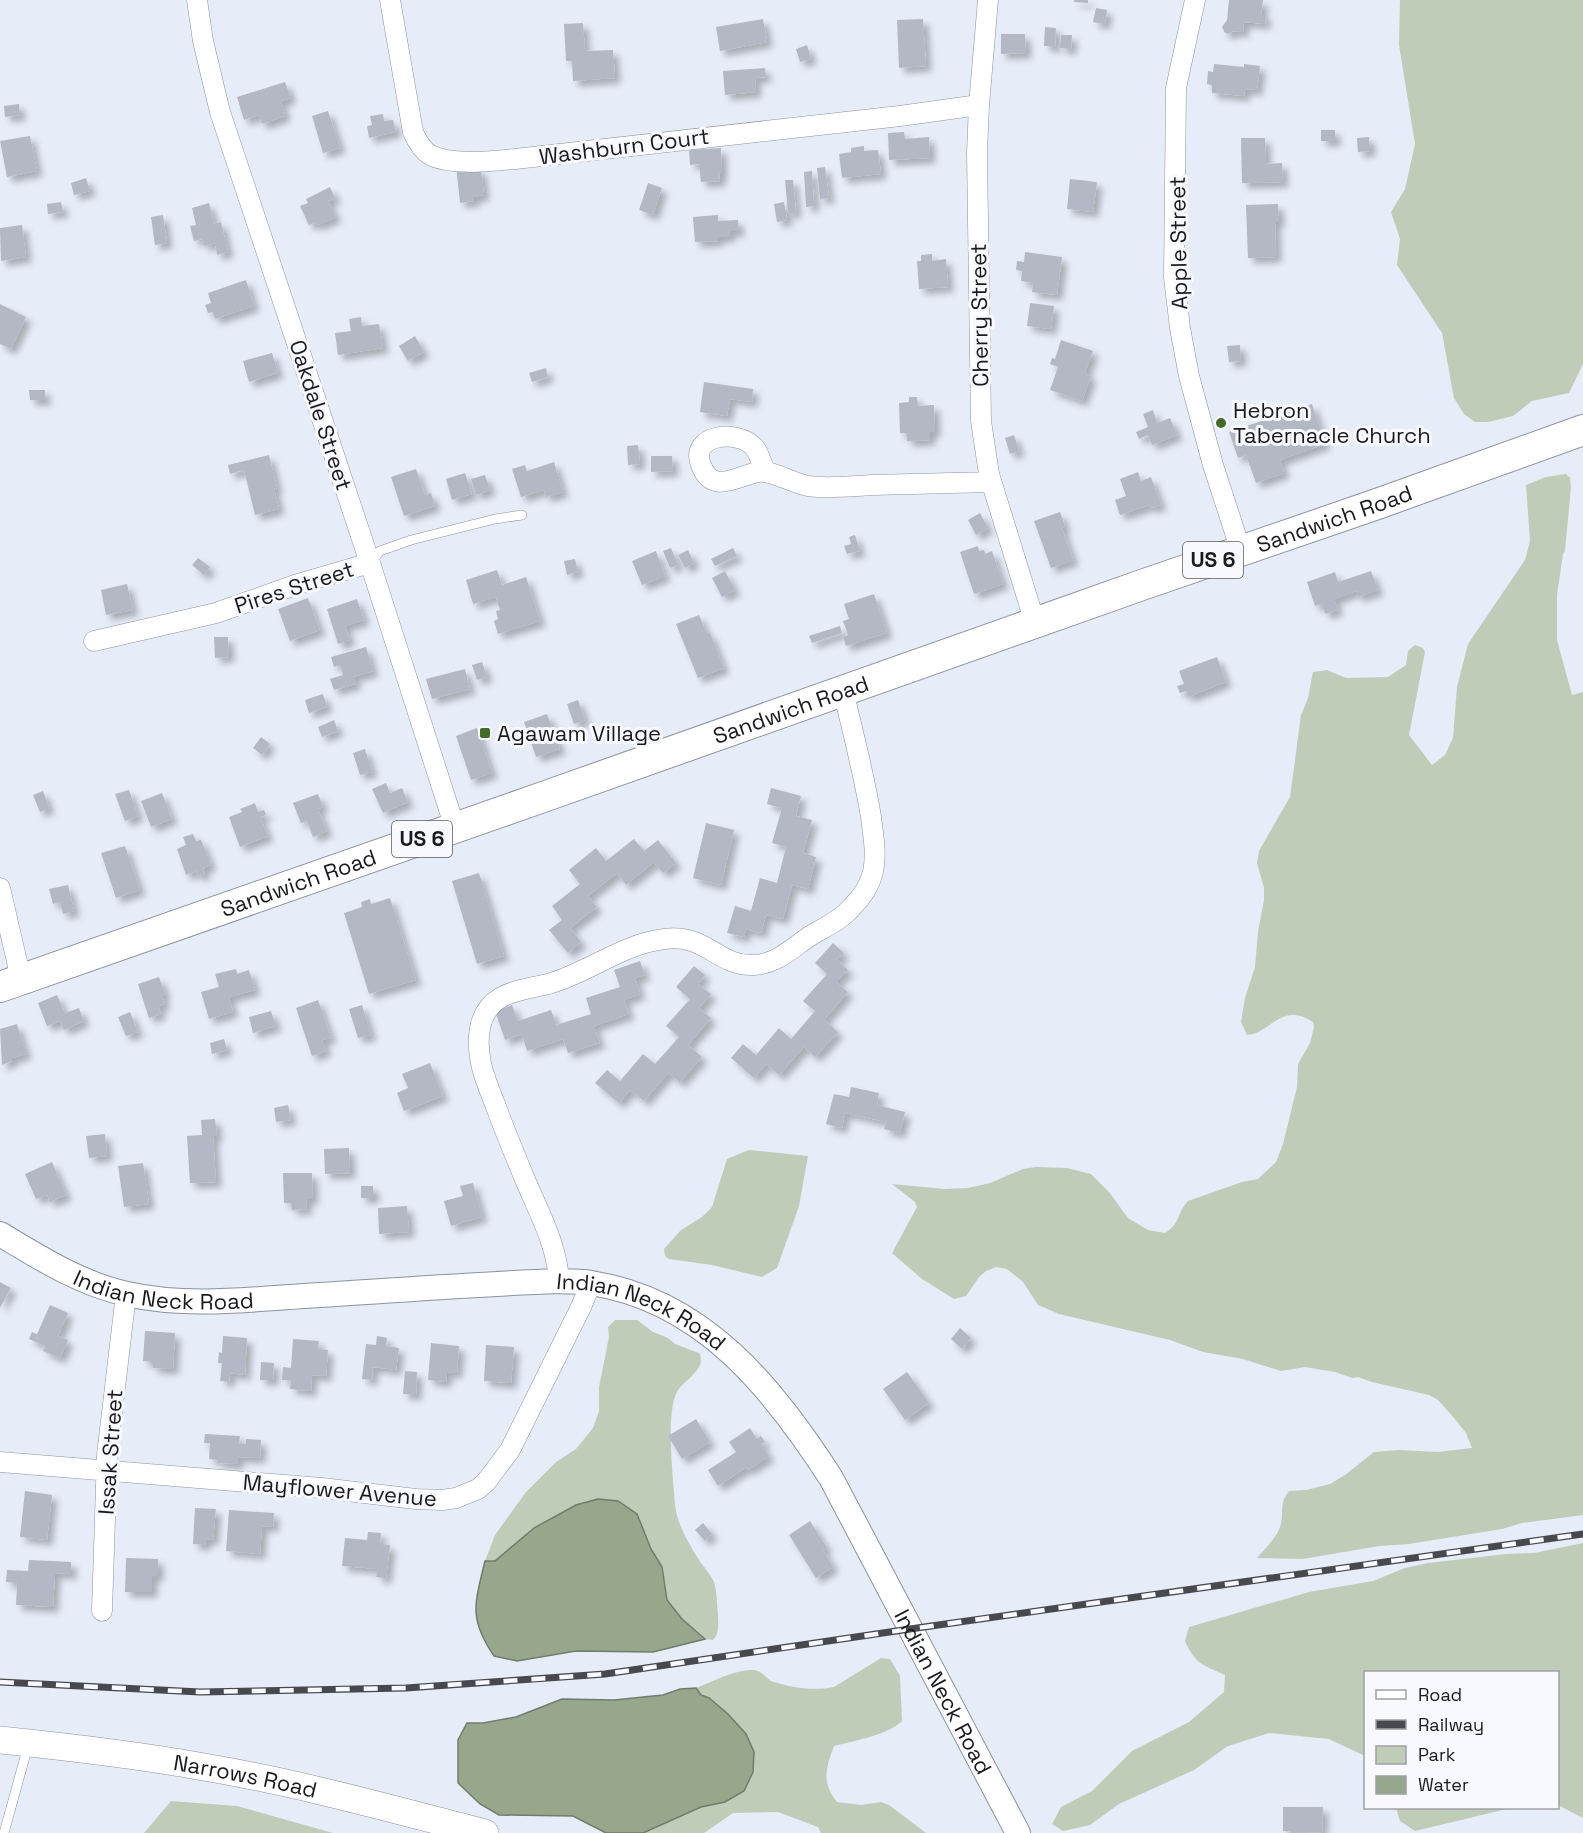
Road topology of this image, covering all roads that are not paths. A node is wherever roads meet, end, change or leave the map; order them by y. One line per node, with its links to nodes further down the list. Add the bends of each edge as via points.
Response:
1 (197, 0): 11 (street, Oakdale Street, via 220,112)
2 (390, 0): 5 (street, Washburn Court, via 413,132 425,151 441,159 515,159)
3 (988, 0): 5 (street, Cherry Street)
4 (1195, 0): 10 (street, Apple Street, via 1176,88 1176,294 1184,353 1200,422)
5 (979, 105): 8 (street, Cherry Street, via 981,421)
6 (1583, 430): 10 (main road, Sandwich Road / US 6)
7 (766, 472): 8 (street, via 821,487)
8 (991, 482): 12 (street, Cherry Street)
9 (522, 515): 11 (lane, Pires Street, via 411,540 380,551)
10 (1241, 551): 12 (main road, Sandwich Road / US 6)
11 (370, 562): 13 (street, Pires Street, via 216,613); 15 (street, Oakdale Street)
12 (1035, 623): 14 (main road, Sandwich Road / US 6)
13 (94, 641)
14 (843, 690): 15 (main road, Sandwich Road / US 6); 19 (street, via 864,775 875,855 873,874 851,909 765,964 732,963 692,941 662,939 634,946 550,983 509,993 494,1002 485,1014 478,1048 482,1070 550,1237)
15 (455, 828): 17 (main road, Sandwich Road / US 6)
16 (0, 888): 17 (street)
17 (10, 983)
18 (0, 1234): 21 (street, Indian Neck Road, via 67,1273)
19 (559, 1281): 20 (street, Indian Neck Road); 21 (street, Indian Neck Road, via 239,1300 187,1301)
20 (591, 1283): 23 (street, Mayflower Avenue, via 510,1450 486,1482 468,1494 442,1500 416,1499); 29 (street, Indian Neck Road, via 648,1299 697,1325 736,1357 777,1403 835,1486)
21 (126, 1294): 23 (street, Issak Street)
22 (0, 1462): 23 (street, Mayflower Avenue)
23 (106, 1470): 24 (street, Issak Street)
24 (102, 1611)
25 (0, 1740): 26 (main road, Narrows Road)
26 (28, 1743): 27 (lane); 28 (main road, Narrows Road, via 216,1769)
27 (4, 1833)
28 (485, 1833)
29 (1018, 1833)

